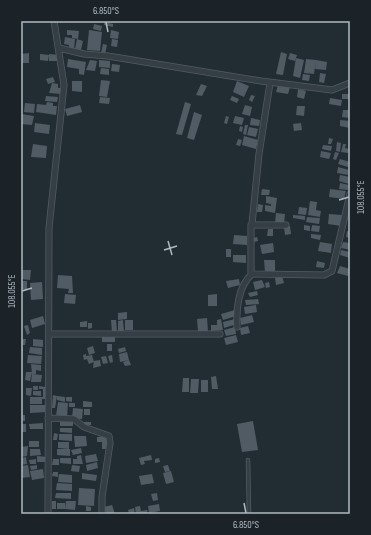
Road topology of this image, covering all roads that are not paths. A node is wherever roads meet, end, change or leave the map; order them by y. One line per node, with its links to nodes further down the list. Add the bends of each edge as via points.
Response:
1 (54, 21): 2 (street)
2 (59, 48): 3 (street); 10 (street, via 64,85 49,228)
3 (270, 83): 4 (street, via 332,90); 6 (street)
4 (350, 84)
5 (350, 194): 8 (street, via 333,268 329,274)
6 (252, 224): 7 (street); 8 (street)
7 (286, 225)
8 (251, 275): 9 (street, via 241,291)
9 (237, 327)
10 (49, 334): 11 (street); 12 (street)
11 (220, 334)
12 (48, 418): 14 (street); 15 (street, via 74,419 109,436)
13 (248, 460): 16 (lane)
14 (48, 514)
15 (102, 514)
16 (249, 514)

